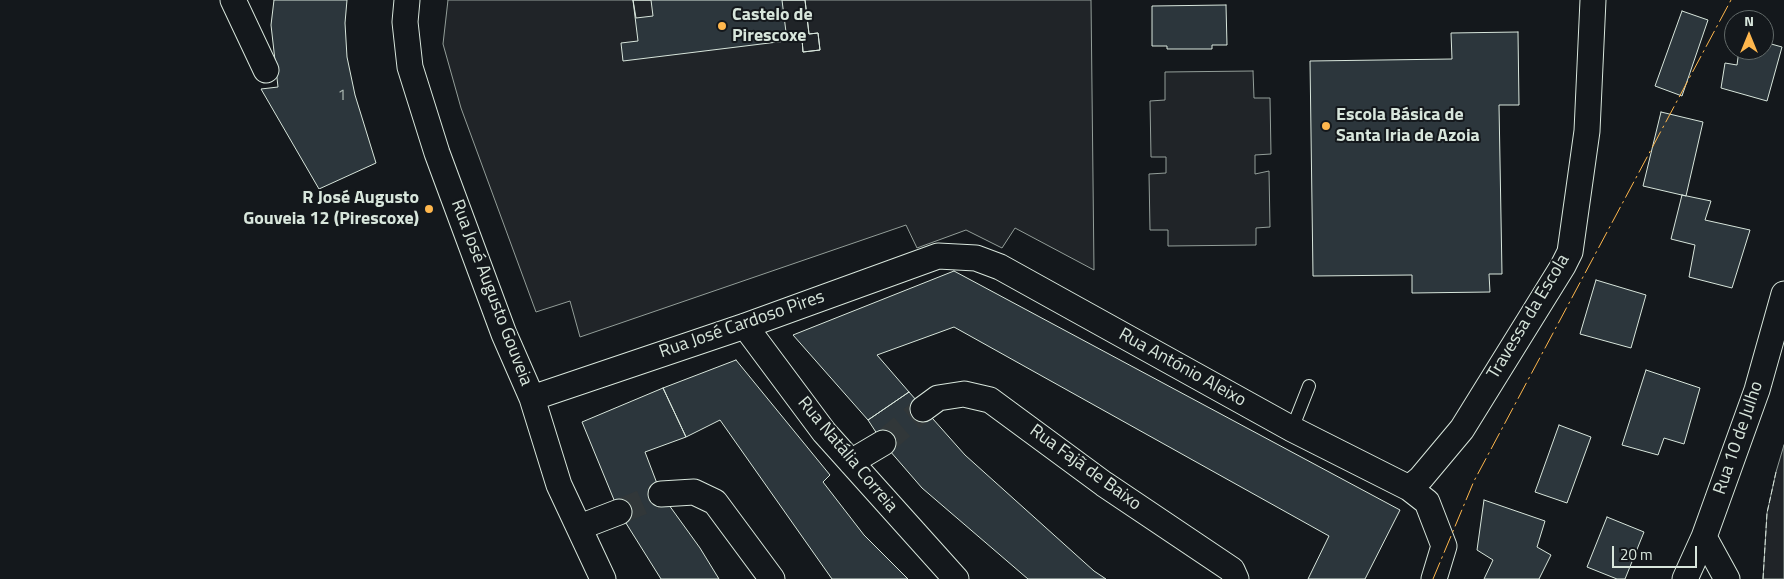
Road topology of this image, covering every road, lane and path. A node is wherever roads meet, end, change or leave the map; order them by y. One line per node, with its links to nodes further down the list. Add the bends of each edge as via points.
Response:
1 (233, 0): 4 (street)
2 (407, 0): 9 (street, Rua José Augusto Gouveia, via 405,22 410,67 440,162 504,334)
3 (1593, 0): 14 (street, Travessa da Escola, via 1586,131 1570,252 1462,429)
4 (266, 70)
5 (953, 256): 7 (street, Rua José Cardoso Pires, via 938,256); 11 (street, Rua António Aleixo, via 976,258 1000,267)
6 (1784, 294): 18 (street, Rua 10 de Julho, via 1757,390)
7 (745, 326): 9 (street, Rua José Cardoso Pires); 13 (street, Rua Natália Correia, via 824,432)
8 (1309, 386): 11 (lane)
9 (532, 398): 17 (street, Rua José Augusto Gouveia, via 559,485)
10 (923, 409): 22 (street, Rua Fajã de Baixo, via 938,398 964,394 990,400 1104,484 1232,570)
11 (1292, 429): 14 (street, Rua António Aleixo)
12 (882, 443): 13 (street)
13 (851, 462): 21 (street, Rua Natália Correia)
14 (1409, 488): 23 (street, Rua António Aleixo, via 1427,502 1444,546)
15 (661, 494): 20 (street, via 694,492 715,502)
16 (619, 512): 17 (street)
17 (580, 527): 19 (street, Rua José Augusto Gouveia)
18 (1704, 537): 24 (street, Rua 10 de Julho); 25 (street)
19 (603, 579)
20 (772, 579)
21 (956, 579)
22 (1236, 579)
23 (1434, 579)
24 (1685, 579)
25 (1727, 579)

